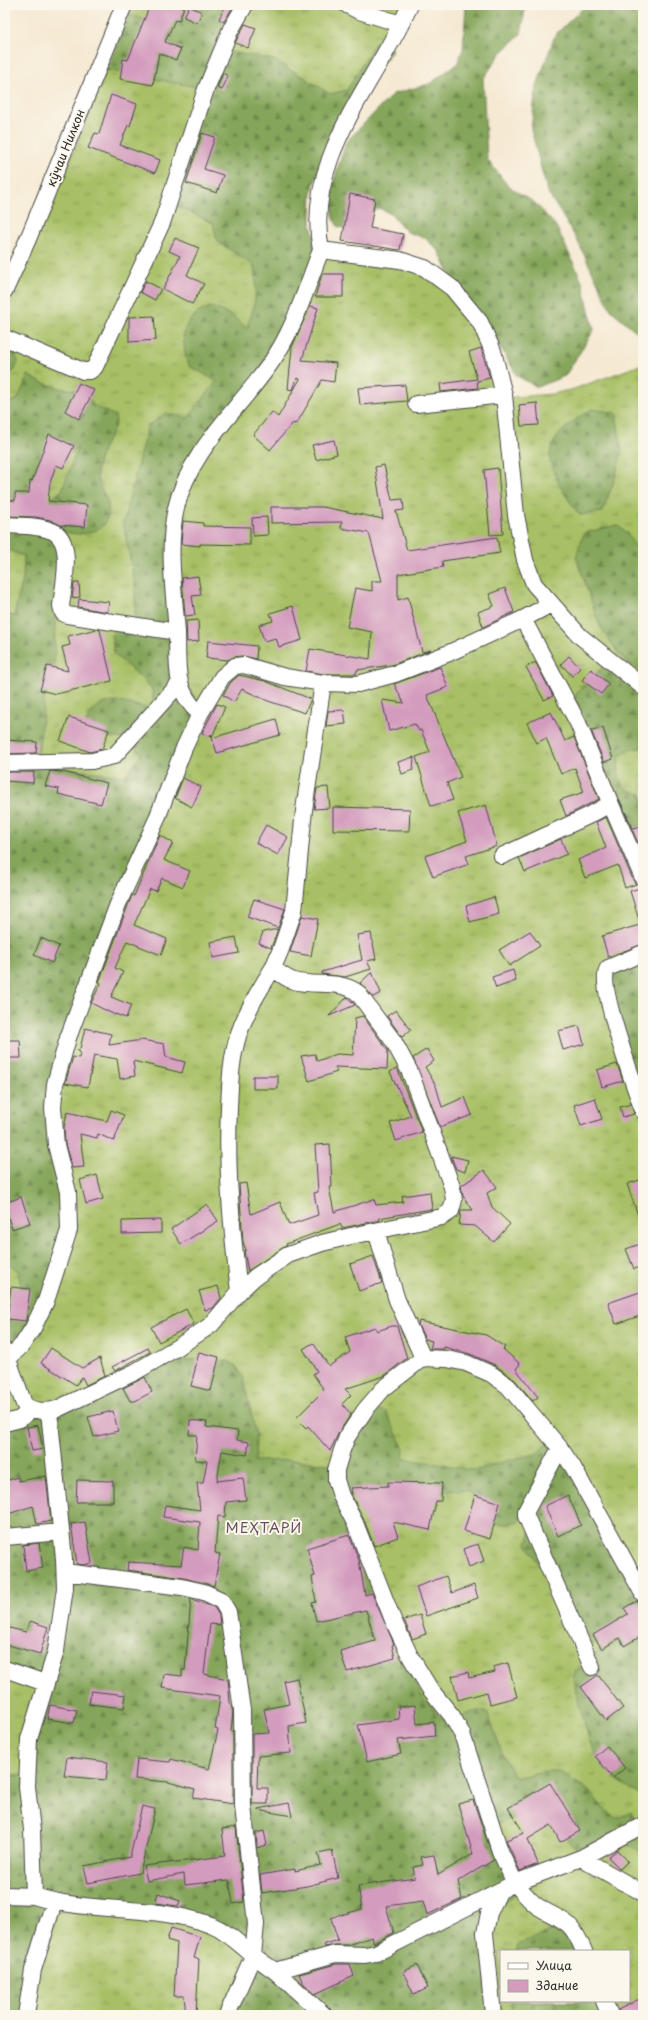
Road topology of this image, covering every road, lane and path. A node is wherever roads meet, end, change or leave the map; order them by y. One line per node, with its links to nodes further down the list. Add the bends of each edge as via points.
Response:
1 (124, 5): 7 (street, кӯчаи Нилкон)
2 (244, 5): 8 (street, via 230,31 206,89 162,223 95,367 90,371 83,371)
3 (347, 5): 5 (street)
4 (410, 5): 5 (street)
5 (401, 24): 6 (street, via 343,129 328,167 318,214)
6 (321, 250): 9 (street, via 411,262 425,268 452,288 486,332 497,361); 14 (street, via 277,354 201,453 178,498 173,536)
7 (5, 290)
8 (5, 338)
9 (504, 395): 10 (street); 12 (street, via 520,540 534,584)
10 (416, 404)
11 (5, 525): 14 (street, via 43,528 59,536 66,551 61,606 63,613)
12 (551, 604): 13 (street); 17 (street, via 580,636)
13 (523, 619): 15 (street, via 449,653 370,682 346,685); 20 (street, via 574,712)
14 (177, 632): 16 (street)
15 (323, 683): 18 (street, via 286,677 244,665 235,666 222,677); 24 (street, via 304,810 294,911)
16 (179, 684): 18 (street, via 189,705); 19 (street, via 114,756 92,761)
17 (643, 687)
18 (200, 714): 28 (street, via 156,821 118,904 68,1038 55,1084 53,1107 56,1145 68,1192 69,1230 43,1308 22,1345)
19 (5, 763)
20 (610, 804): 21 (street); 22 (street)
21 (502, 856)
22 (643, 878)
23 (643, 953): 25 (street, via 608,968 605,977 609,1005)
24 (273, 968): 26 (street, via 293,981 341,986 354,990 394,1042 413,1080 452,1187 454,1205 452,1211 442,1217); 27 (street, via 251,1005 242,1027 230,1081 227,1147)
25 (643, 1111)
26 (376, 1231): 27 (street, via 322,1243 288,1256 255,1277); 29 (street, via 397,1300)
27 (238, 1292): 31 (street, via 211,1325 178,1347 97,1391)
28 (6, 1355): 30 (street, via 23,1402)
29 (423, 1358): 33 (street, via 466,1363 499,1379 508,1386); 43 (street, via 383,1389 365,1410 347,1437 342,1450 336,1470 337,1485 410,1656 462,1734 500,1851)
30 (31, 1409): 31 (street); 32 (street, via 20,1419)
31 (49, 1411): 34 (street)
32 (5, 1423)
33 (560, 1448): 37 (street, via 580,1478); 38 (street, via 526,1511 526,1516)
34 (61, 1532): 35 (street); 36 (street)
35 (5, 1537)
36 (65, 1572): 40 (street, via 63,1609 56,1651); 50 (street, via 182,1587 204,1592 221,1600 225,1605 231,1626 242,1710 243,1806 256,1916)
37 (643, 1594)
38 (592, 1667)
39 (5, 1669): 40 (street)
40 (45, 1683): 47 (street, via 31,1727 28,1756 27,1787 32,1830)
41 (643, 1825): 42 (street)
42 (580, 1858): 43 (street); 45 (street)
43 (515, 1883): 44 (street); 49 (street, via 536,1905 569,1923)
44 (498, 1892): 51 (street, via 376,1953 335,1954); 56 (street, via 485,1933)
45 (643, 1893)
46 (5, 1895): 47 (street)
47 (34, 1896): 48 (street)
48 (54, 1902): 50 (street, via 198,1921 223,1931); 53 (street, via 33,1970)
49 (583, 1950)
50 (253, 1956): 51 (street); 54 (street)
51 (275, 1971): 55 (street)
52 (604, 2002): 57 (street)
53 (26, 2015)
54 (227, 2015)
55 (324, 2015)
56 (493, 2015)
57 (610, 2015)

